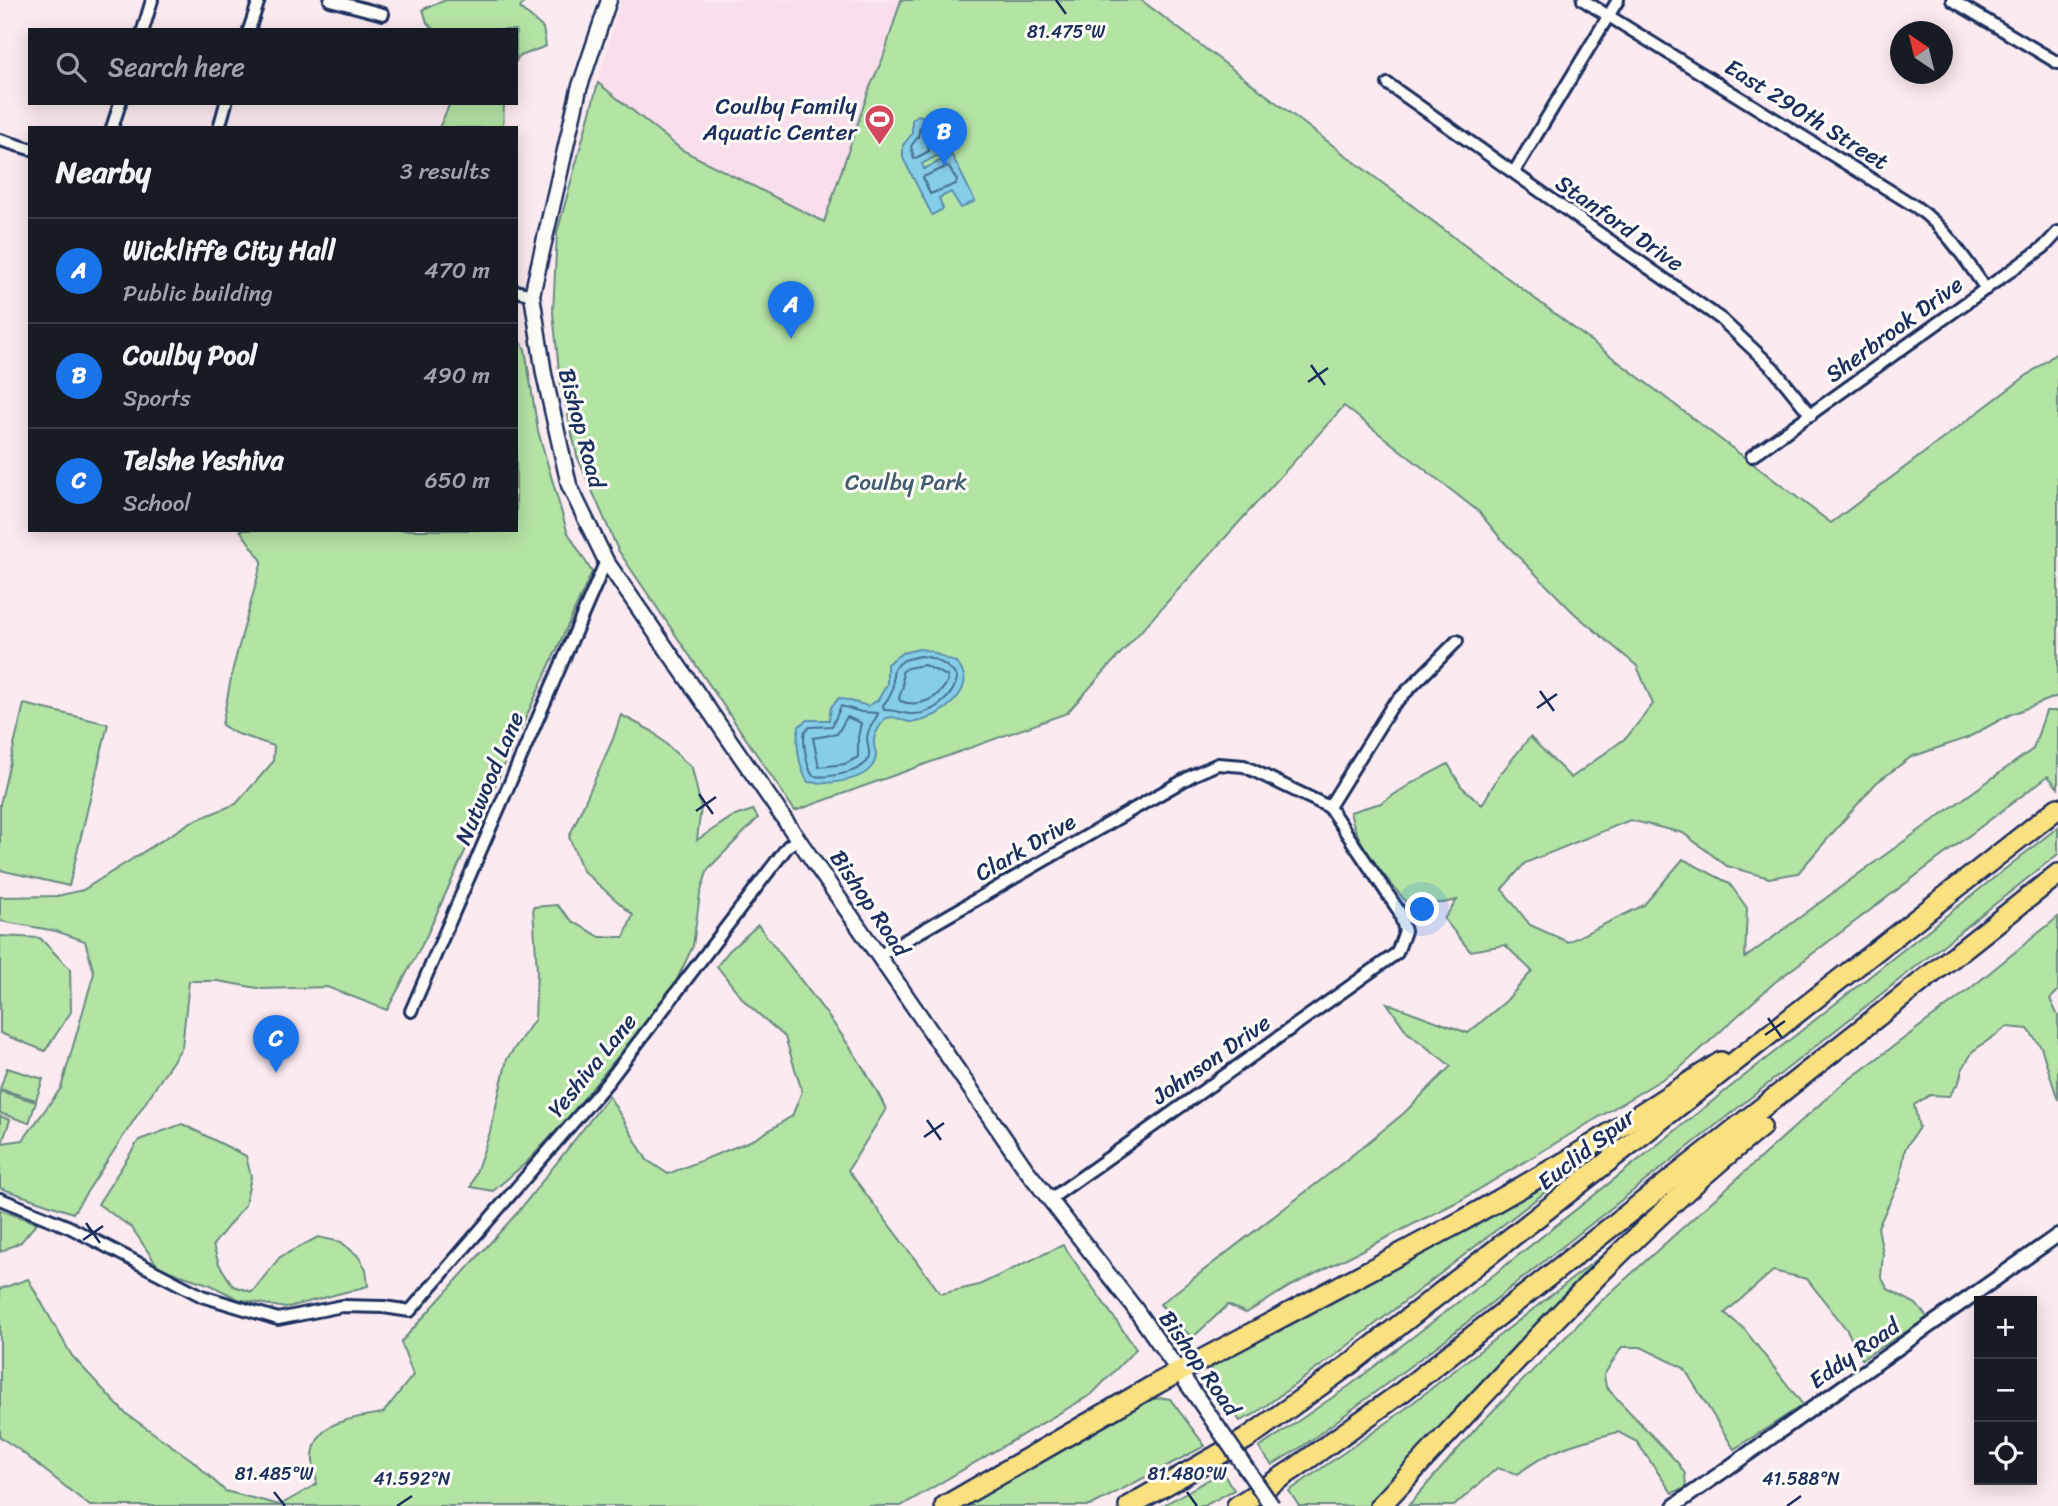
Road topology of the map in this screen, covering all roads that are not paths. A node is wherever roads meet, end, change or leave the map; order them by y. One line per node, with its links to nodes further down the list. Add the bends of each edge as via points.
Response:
1 (152, 0): 10 (street)
2 (259, 0): 11 (street)
3 (330, 0): 8 (street)
4 (609, 0): 24 (main road, via 579,89)
5 (1583, 0): 9 (street, East 290th Street)
6 (1618, 0): 9 (street)
7 (1952, 0): 12 (street)
8 (383, 14)
9 (1608, 16): 20 (street); 22 (street, East 290th Street, via 1916,207 1943,230)
10 (144, 28)
11 (250, 28)
12 (2058, 63)
13 (1388, 84): 20 (street, Stanford Drive)
14 (119, 105): 16 (street)
15 (225, 105): 17 (street)
16 (113, 126)
17 (220, 126)
18 (0, 140): 19 (street)
19 (28, 148)
20 (1514, 172): 25 (street, Stanford Drive, via 1721,319 1773,368)
21 (2058, 232): 22 (street, Sherbrook Drive)
22 (1986, 289): 25 (street, Sherbrook Drive)
23 (518, 292): 24 (street)
24 (532, 295): 27 (main road, Bishop Road, via 569,485)
25 (1811, 415): 26 (street, Sherbrook Drive)
26 (1752, 456)
27 (606, 561): 31 (main road, Bishop Road); 34 (street, Nutwood Lane)
28 (1457, 641): 29 (street, via 1392,706)
29 (1329, 807): 33 (street, Clark Drive, via 1244,765 1219,764); 38 (street, Johnson Drive, via 1402,918 1405,930 1397,953)
30 (2058, 808): 35 (highway, Euclid Spur)
31 (799, 839): 33 (main road, Bishop Road); 37 (street, Yeshiva Lane, via 788,846 608,1082 410,1311 342,1306 278,1319 202,1296 69,1227)
32 (2058, 874): 36 (highway)
33 (878, 956): 38 (main road, Bishop Road)
34 (411, 1011)
35 (1781, 1027): 40 (highway, via 1565,1162); 42 (highway, Euclid Spur, via 1342,1370 1246,1439)
36 (1865, 1028): 43 (highway, via 1410,1386); 45 (highway, via 1798,1097 1713,1166 1616,1256)
37 (0, 1199)
38 (1049, 1200): 40 (main road, Bishop Road)
39 (2058, 1235): 46 (street, Eddy Road)
40 (1179, 1372): 41 (highway); 44 (main road, Bishop Road, bridge)
41 (945, 1506)
42 (1129, 1506)
43 (1237, 1506)
44 (1272, 1506)
45 (1380, 1506)
46 (1674, 1506)

